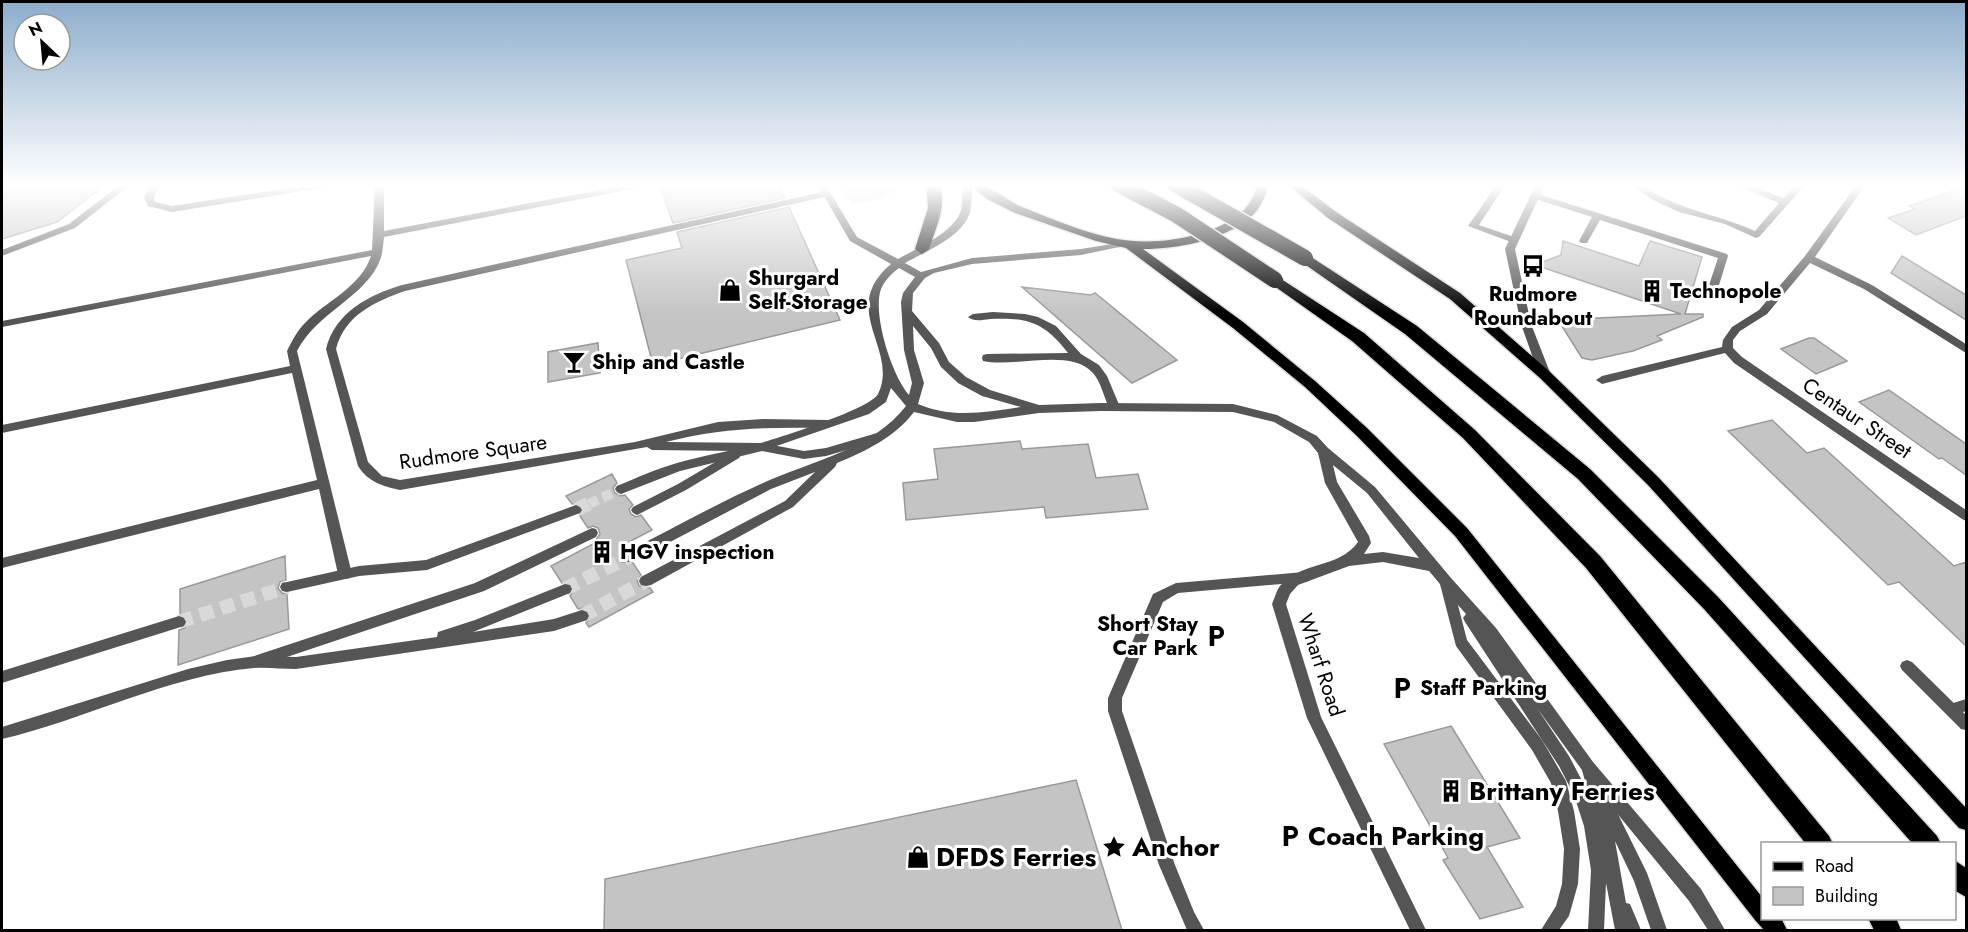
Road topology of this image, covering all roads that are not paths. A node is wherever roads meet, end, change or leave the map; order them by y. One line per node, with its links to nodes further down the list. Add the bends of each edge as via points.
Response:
1 (68, 227): 26 (street)
2 (377, 227): 20 (street)
3 (416, 227): 20 (street)
4 (680, 227): 48 (street, Rudmore Square, via 419,283 385,294 353,313 333,340 332,349 362,464 367,472 385,482 418,483)
5 (846, 227): 28 (street, via 853,239)
6 (929, 227): 24 (highway)
7 (953, 227): 24 (street)
8 (1073, 227): 23 (main road)
9 (1196, 227): 81 (highway, bridge, via 1358,337 1469,434 1585,553)
10 (1225, 227): 23 (main road, via 1185,240)
11 (1251, 227): 82 (highway, bridge, via 1305,258 1411,330 1584,474 1711,603)
12 (1351, 227): 40 (main road, via 1455,296)
13 (1477, 227): 21 (street)
14 (1520, 227): 21 (street)
15 (1591, 227): 22 (street)
16 (1633, 227): 30 (street, via 1723,256)
17 (1740, 227): 18 (street, via 1756,235)
18 (1763, 227)
19 (1830, 227): 27 (street)
20 (377, 235): 25 (street)
21 (1514, 240): 40 (street, via 1510,249 1526,324)
22 (1584, 241)
23 (1125, 244): 29 (street, via 1082,252 972,261); 85 (main road, via 1238,325 1310,384 1461,532)
24 (922, 249): 28 (street)
25 (377, 252): 33 (street); 38 (street, via 363,278 300,334 292,351)
26 (2, 253)
27 (1809, 258): 34 (street, via 1763,312 1736,329); 35 (street, via 1868,286)
28 (897, 264): 29 (street); 39 (street, via 879,282 873,301 874,319)
29 (921, 276): 31 (street, via 908,293)
30 (1714, 285)
31 (908, 314): 42 (street, via 909,350 918,383); 44 (street, via 957,377 986,393)
32 (973, 317): 36 (street, via 1004,315 1039,321 1054,329)
33 (2, 324)
34 (1727, 349): 41 (street); 57 (street, Centaur Street)
35 (1966, 349)
36 (1077, 357): 37 (street); 43 (street, via 1095,368)
37 (987, 358)
38 (294, 369): 46 (street); 53 (street)
39 (890, 375): 42 (street); 45 (street, via 878,403)
40 (1545, 375): 80 (main road, via 1653,481)
41 (1602, 380)
42 (912, 406): 44 (street, via 944,416 974,418); 47 (street, via 899,423)
43 (1114, 406): 44 (street); 50 (street, via 1222,407 1256,412 1295,428)
44 (1039, 409)
45 (828, 424): 48 (street, via 718,426); 49 (street)
46 (2, 429)
47 (881, 436): 49 (street, via 804,455); 52 (street)
48 (635, 446): 49 (street)
49 (762, 447): 51 (street)
50 (1324, 451): 60 (street, via 1331,483 1365,543); 62 (street, via 1371,490)
51 (735, 455): 54 (street, via 678,467); 56 (street)
52 (836, 459): 59 (street, via 767,486); 65 (street, via 789,504)
53 (322, 483): 61 (street); 63 (street)
54 (621, 489)
55 (576, 510): 63 (street, via 427,566)
56 (637, 510)
57 (1966, 516)
58 (592, 533): 72 (street, via 478,587)
59 (629, 558)
60 (1349, 561): 62 (street, Wharf Road, via 1383,557); 64 (street, Wharf Road)
61 (2, 563)
62 (1434, 566): 66 (street)
63 (345, 574): 67 (street)
64 (1304, 577): 86 (street, via 1166,592 1158,598 1115,698 1115,711); 87 (street, Wharf Road, via 1286,587 1279,603 1314,718)
65 (646, 582)
66 (1446, 582): 79 (street, via 1491,632); 88 (street, via 1461,642 1537,745 1558,781 1572,849 1570,884 1563,910); 89 (street, via 1581,793 1592,826 1599,870)
67 (287, 588)
68 (565, 589): 71 (street, via 478,625)
69 (582, 616): 71 (street, via 523,631)
70 (179, 622): 74 (street)
71 (411, 647): 72 (street, via 296,663)
72 (256, 662): 78 (street, via 188,675)
73 (1907, 666): 76 (street)
74 (2, 677)
75 (1966, 705): 76 (street)
76 (1952, 710): 77 (street)
77 (1966, 724)
78 (2, 733)
79 (1588, 767): 83 (street); 84 (street, via 1610,848); 94 (street, via 1695,895)
80 (1966, 821)
81 (1820, 842)
82 (1928, 842)
83 (1641, 879): 92 (street); 93 (street)
84 (1615, 890): 90 (street); 91 (street)
85 (1761, 912)
86 (1190, 926)
87 (1418, 930)
88 (1549, 930)
89 (1596, 930)
90 (1623, 930)
91 (1633, 930)
92 (1659, 930)
93 (1666, 930)
94 (1717, 930)

